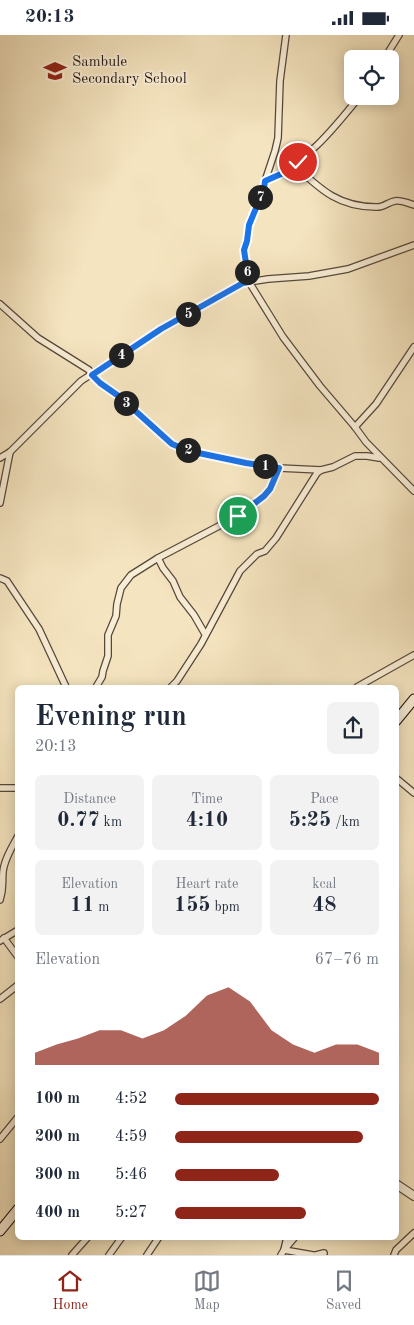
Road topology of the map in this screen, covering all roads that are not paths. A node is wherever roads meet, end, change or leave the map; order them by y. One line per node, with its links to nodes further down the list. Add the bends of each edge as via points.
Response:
1 (286, 35): 6 (street, via 278,138)
2 (399, 35): 3 (street)
3 (390, 50)
4 (353, 105): 5 (street, via 308,155)
5 (294, 165): 6 (street); 7 (street, via 327,194 344,202 378,208 395,201)
6 (265, 181): 9 (street, via 244,250)
7 (414, 205)
8 (414, 245): 9 (street, via 348,269)
9 (249, 282): 12 (street, via 161,329); 13 (street, via 283,337)
10 (0, 304): 12 (street, via 38,338 87,368)
11 (414, 347): 13 (street, via 376,404)
12 (92, 375): 14 (street, via 81,381); 17 (street, via 172,444 189,451)
13 (355, 427): 16 (street)
14 (10, 452): 15 (street); 20 (street)
15 (0, 458)
16 (380, 458): 18 (street, via 355,455); 19 (street)
17 (279, 468): 18 (street); 21 (street, via 270,489 238,516)
18 (321, 470): 23 (street, via 314,476 276,538 240,571)
19 (414, 491)
20 (0, 503)
21 (158, 558): 23 (street); 26 (street, via 131,575 122,588 108,635 108,656)
22 (0, 579): 25 (street, via 6,581 39,629)
23 (206, 634): 27 (street)
24 (414, 655): 28 (street)
25 (65, 685)
26 (98, 685)
27 (173, 685)
28 (361, 685)
29 (414, 699): 30 (main road)
30 (399, 717)
31 (399, 780): 34 (street)
32 (0, 788): 33 (street)
33 (15, 788)
34 (414, 793)
35 (15, 842): 36 (street, via 6,859 4,890)
36 (0, 900)
37 (15, 932): 38 (street)
38 (2, 940): 39 (street)
39 (15, 954)
40 (15, 987): 41 (street)
41 (0, 999)
42 (15, 1121): 43 (street)
43 (0, 1139)
44 (399, 1186): 45 (street)
45 (414, 1196)
46 (15, 1213): 47 (main road)
47 (0, 1231)
48 (414, 1233): 59 (street)
49 (85, 1240): 55 (street)
50 (120, 1240): 56 (street)
51 (157, 1240): 57 (street)
52 (293, 1240): 53 (street)
53 (283, 1252): 58 (street)
54 (324, 1253): 58 (street)
55 (72, 1255)
56 (109, 1255)
57 (147, 1255)
58 (314, 1255)
59 (394, 1255)

